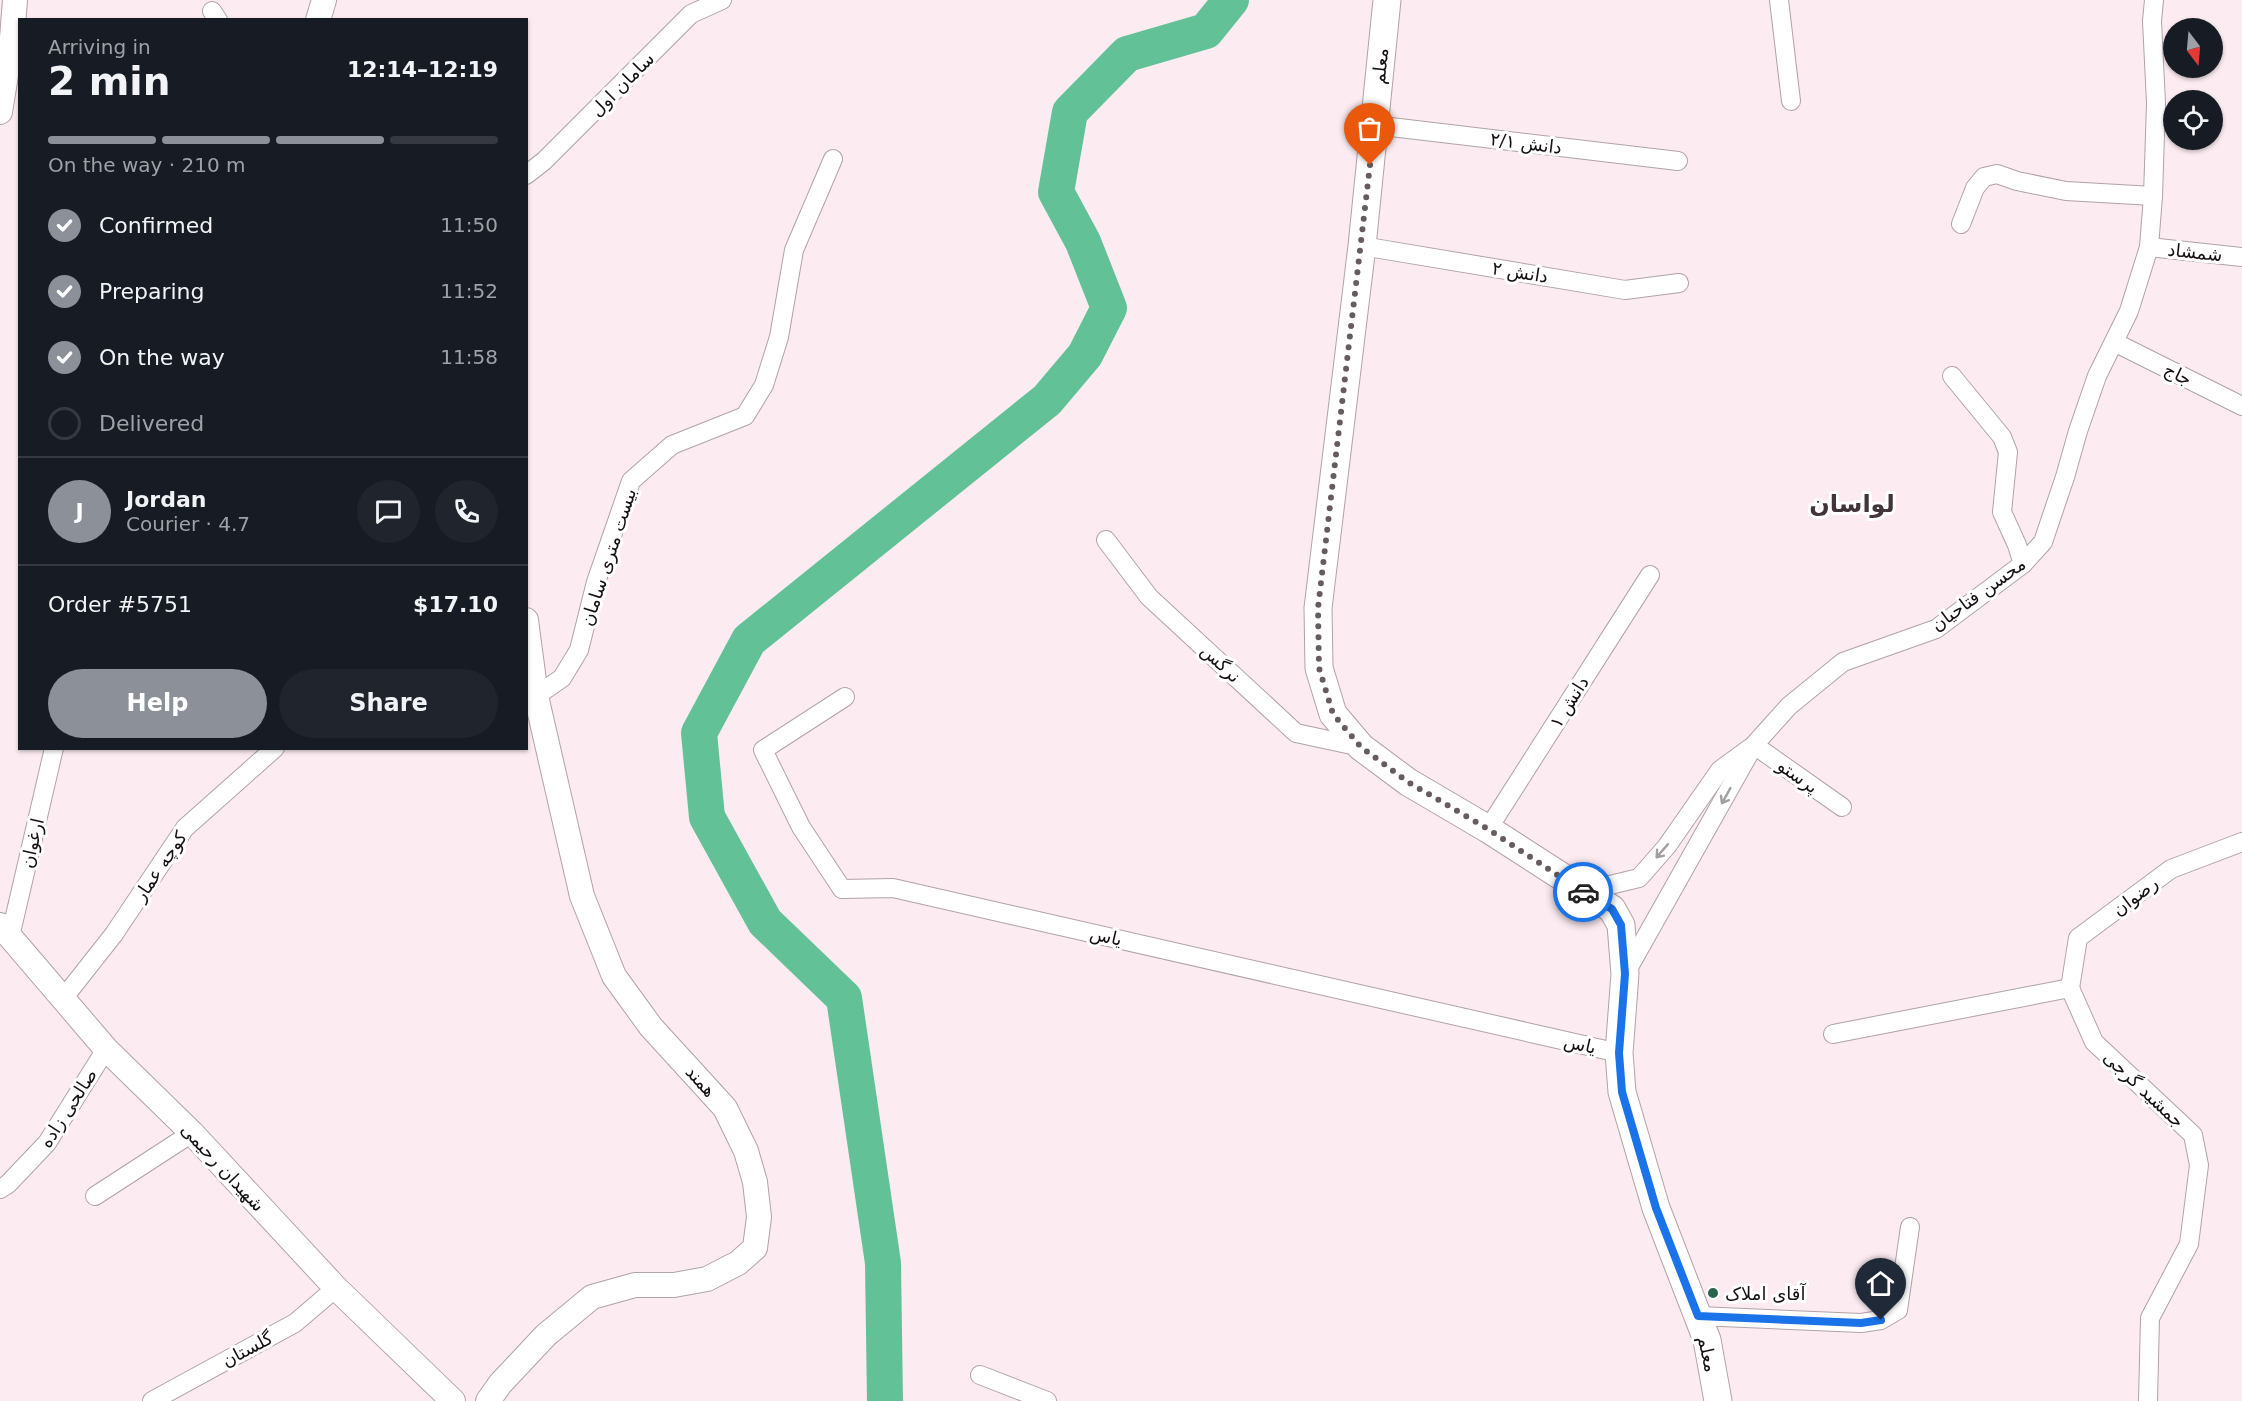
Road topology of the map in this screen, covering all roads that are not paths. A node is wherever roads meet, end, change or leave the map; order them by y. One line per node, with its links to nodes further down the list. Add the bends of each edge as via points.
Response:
1 (15, 0): 8 (street)
2 (324, 0): 7 (street)
3 (722, 0): 14 (street, سامان اول, via 691,14)
4 (1387, 0): 11 (main road, معلم)
5 (1779, 0): 9 (street)
6 (2154, 0): 15 (street, محسن فتاحیان)
7 (319, 18)
8 (16, 41): 10 (street)
9 (1791, 101)
10 (0, 112)
11 (1374, 125): 13 (street, دانش ۲/۱); 17 (main road, معلم)
12 (833, 159): 28 (street, بیست متری سامان, via 794,250 779,337 764,385 745,416 672,445 631,481 596,582 579,650 561,678)
13 (1678, 160)
14 (528, 173)
15 (2153, 196): 16 (street, via 2066,191 1997,174 1984,177 1975,188); 18 (street, محسن فتاحیان)
16 (1961, 224)
17 (1362, 246): 20 (street, دانش ۲, via 1625,290); 31 (main road, معلم, via 1318,608 1319,668 1333,714)
18 (2149, 247): 19 (street, شمشاد); 21 (street, محسن فتاحیان, via 2129,310)
19 (2242, 257)
20 (1679, 283)
21 (2114, 342): 23 (street, جاج); 25 (street, محسن فتاحیان, via 2097,376 2043,542)
22 (1952, 376): 25 (street, via 2002,437 2008,453 2002,512)
23 (2242, 406)
24 (1106, 540): 31 (street, نرگس, via 1149,597 1296,733)
25 (2023, 564): 30 (street, محسن فتاحیان, via 1936,629 1843,662 1789,706)
26 (1650, 574): 35 (street, دانش ۱)
27 (528, 635): 28 (street, همند)
28 (536, 696): 54 (street, همند, via 582,896 614,976 651,1027 725,1108 746,1151 759,1217 755,1248 738,1263 707,1279 674,1286 635,1286 592,1298 546,1335)
29 (844, 697): 44 (street, یاس, via 763,750 801,827 842,889 893,888)
30 (1754, 745): 34 (street, پرستو); 37 (street, one-way to 37, via 1720,770 1667,846 1639,878); 39 (street, محسن فتاحیان, one-way to 39)
31 (1361, 747): 35 (main road, معلم, via 1408,782)
32 (53, 750): 38 (street, ارغوان)
33 (273, 750): 41 (street, کوچه عمار, via 185,828 114,934)
34 (1842, 807)
35 (1488, 829): 37 (main road, معلم)
36 (2242, 842): 40 (street, رضوان, via 2171,869 2078,938)
37 (1576, 887): 39 (main road, معلم, via 1612,909 1621,925)
38 (5, 931): 41 (street, شهیدان رحیمی)
39 (1625, 974): 44 (main road, معلم)
40 (2070, 988): 42 (street); 57 (street, جمشید گرجی, via 2094,1042 2193,1135 2199,1165 2188,1244 2150,1318)
41 (62, 1000): 43 (street, شهیدان رحیمی)
42 (1833, 1034)
43 (106, 1048): 45 (street, شهیدان رحیمی); 46 (street, صالحی زاده, via 47,1143)
44 (1619, 1053): 50 (main road, معلم, via 1622,1092 1656,1208)
45 (192, 1133): 47 (street); 49 (street, شهیدان رحیمی)
46 (0, 1189)
47 (95, 1196)
48 (1910, 1227): 50 (street, via 1898,1310 1881,1320 1861,1323)
49 (336, 1288): 52 (street, گلستان, via 295,1323); 53 (street, شهیدان رحیمی)
50 (1698, 1316): 56 (main road, معلم, via 1707,1340)
51 (980, 1375): 55 (street)
52 (152, 1401)
53 (453, 1401)
54 (488, 1401)
55 (1047, 1401)
56 (1718, 1401)
57 (2148, 1401)

